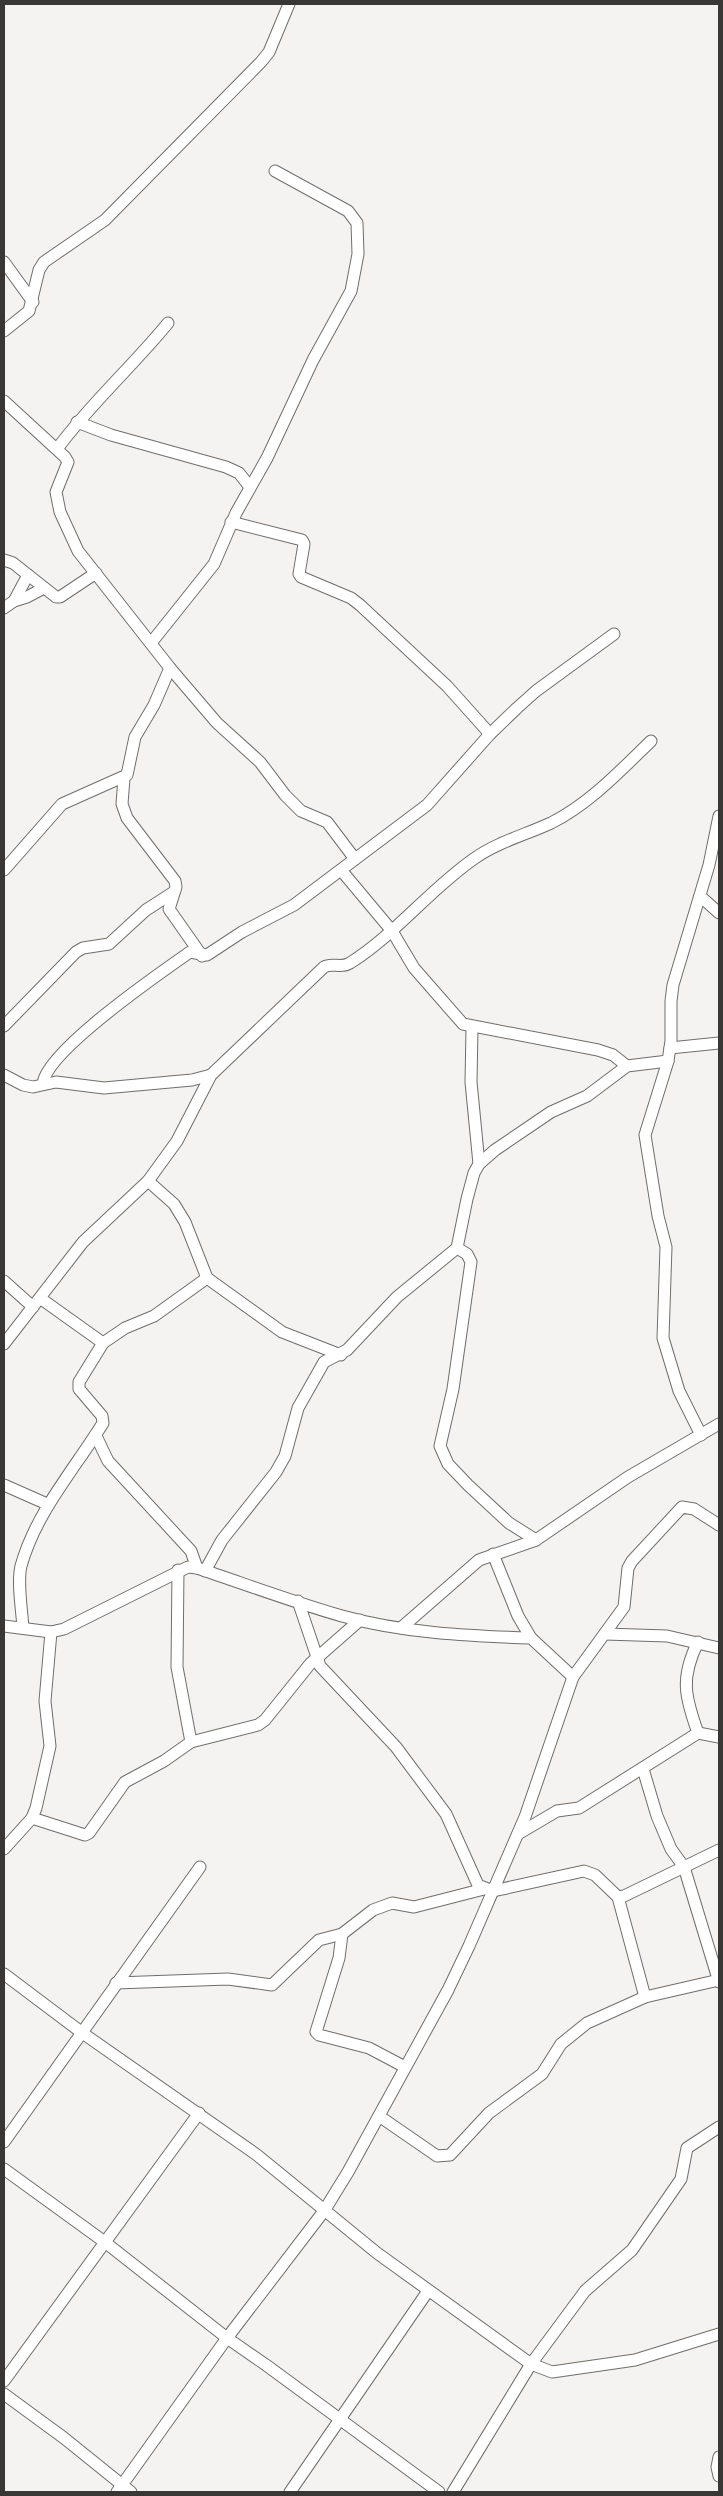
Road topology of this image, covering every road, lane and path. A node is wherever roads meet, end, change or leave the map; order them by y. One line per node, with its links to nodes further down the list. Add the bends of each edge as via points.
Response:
1 (288, 4): 4 (street, via 269,52 261,62 105,220 44,262 39,270)
2 (275, 171): 10 (street, via 348,211 357,222 358,254 351,291 313,360 268,458)
3 (4, 262): 4 (street)
4 (33, 302): 6 (street, via 26,315)
5 (168, 323): 8 (street, via 144,353)
6 (4, 331)
7 (4, 401): 9 (street)
8 (77, 422): 9 (street); 10 (street, via 111,435 226,467 239,473)
9 (57, 449): 13 (street, via 68,462 57,486 60,512 71,538)
10 (250, 487): 11 (street)
11 (231, 522): 19 (street, via 214,564); 21 (street, via 302,540 301,577 360,605 447,686)
12 (4, 560): 14 (street)
13 (96, 573): 15 (street, via 60,596 56,597); 19 (street)
14 (28, 575): 15 (street); 16 (street)
15 (44, 588): 16 (street, via 28,598)
16 (14, 601): 17 (street)
17 (4, 608)
18 (614, 634): 21 (street, via 536,691)
19 (151, 644): 20 (street)
20 (170, 668): 23 (street, via 135,737 129,772); 25 (street, via 217,723 266,769 285,795 301,811 327,822)
21 (490, 734): 25 (street, via 427,805)
22 (651, 741): 31 (street, via 612,779 567,813 474,859)
23 (124, 778): 26 (street, via 62,804); 28 (street, via 123,810 175,881)
24 (719, 816): 29 (street)
25 (356, 859): 27 (street)
26 (4, 870)
27 (341, 870): 31 (street); 32 (street, via 294,905)
28 (174, 892): 32 (street, via 169,909); 33 (street, via 146,910 109,944 76,952)
29 (700, 896): 30 (street); 36 (street, via 673,985)
30 (719, 913)
31 (392, 931): 34 (street, via 414,968 458,1021); 40 (street, via 348,965 324,967)
32 (202, 956): 42 (street, via 190,952 124,999 47,1070)
33 (4, 1026)
34 (472, 1028): 38 (street, via 598,1050 613,1055); 44 (street, via 471,1082)
35 (719, 1043): 36 (street)
36 (670, 1048): 37 (street)
37 (668, 1060): 38 (street); 55 (street, via 645,1135 666,1247 664,1338 679,1391)
38 (627, 1066): 44 (street, via 587,1096 551,1112)
39 (4, 1075): 42 (street, via 23,1086)
40 (211, 1076): 41 (street); 43 (street)
41 (192, 1080): 42 (street, via 104,1088); 43 (street)
42 (43, 1083)
43 (205, 1090): 45 (street, via 177,1141)
44 (480, 1164): 46 (street, via 472,1182)
45 (148, 1181): 47 (street, via 174,1204 185,1222); 49 (street, via 83,1242)
46 (457, 1248): 53 (street, via 396,1296); 60 (street, via 467,1254 471,1262 440,1446 448,1464 468,1485 509,1523)
47 (207, 1278): 51 (street, via 154,1316); 53 (street, via 282,1332)
48 (4, 1281): 50 (street)
49 (40, 1298): 50 (street); 51 (street)
50 (33, 1308): 52 (street)
51 (104, 1342): 56 (street, via 78,1385 104,1420)
52 (4, 1344)
53 (340, 1355): 62 (street, via 327,1358 298,1408 285,1456 276,1472)
54 (719, 1424): 55 (street)
55 (700, 1435): 60 (street, via 628,1477)
56 (96, 1436): 58 (street); 62 (street, via 108,1460 191,1550)
57 (4, 1485): 58 (street)
58 (47, 1504): 67 (street, via 21,1567)
59 (719, 1524): 70 (street, via 694,1509 682,1508 632,1561 628,1568 624,1606)
60 (536, 1540): 61 (street)
61 (493, 1554): 68 (street, via 467,1569); 71 (street, via 518,1616)
62 (201, 1569): 63 (street, via 188,1567); 64 (street)
63 (178, 1570): 69 (street, via 76,1624); 78 (street, via 177,1667)
64 (298, 1601): 65 (street); 74 (street)
65 (360, 1620): 68 (street); 74 (street)
66 (4, 1626): 67 (street)
67 (23, 1628): 69 (street)
68 (401, 1628): 71 (street, via 470,1636)
69 (51, 1632): 80 (street, via 45,1701 50,1746)
70 (605, 1634): 72 (street, via 667,1636); 75 (street, via 578,1666)
71 (531, 1638): 75 (street)
72 (698, 1642): 73 (street); 76 (street, via 687,1670 685,1688)
73 (719, 1648)
74 (316, 1659): 78 (street, via 272,1713 258,1725); 86 (street, via 384,1731 440,1806 452,1824 478,1885)
75 (573, 1677): 81 (street)
76 (698, 1733): 77 (street); 79 (street)
77 (719, 1737)
78 (191, 1742): 80 (street, via 125,1782 85,1835)
79 (643, 1770): 81 (street, via 579,1808 557,1811); 85 (street, via 657,1816)
80 (32, 1818): 82 (street)
81 (518, 1834): 86 (street)
82 (4, 1849)
83 (719, 1850): 85 (street)
84 (200, 1867): 91 (street)
85 (684, 1867): 87 (street); 90 (street)
86 (488, 1890): 87 (street, via 584,1871 595,1875); 88 (street, via 414,1907 392,1903 373,1910); 94 (street, via 448,1990)
87 (618, 1897): 92 (street)
88 (342, 1934): 91 (street, via 319,1940 272,1985 228,1979); 94 (street, via 339,1958 316,2032 368,2048)
89 (4, 1974): 93 (street)
90 (719, 1981): 92 (street)
91 (116, 1983): 93 (street)
92 (645, 1997): 96 (street, via 569,2036 542,2074 494,2109 450,2155 438,2156)
93 (81, 2032): 95 (street); 98 (street)
94 (406, 2067): 96 (street)
95 (199, 2113): 100 (street, via 257,2155); 101 (street)
96 (379, 2116): 100 (street)
97 (719, 2127): 105 (street, via 687,2148 681,2178 632,2250 585,2291)
98 (4, 2142)
99 (4, 2169): 101 (street)
100 (324, 2211): 102 (street); 104 (street)
101 (106, 2243): 104 (street); 106 (street)
102 (428, 2291): 105 (street); 108 (street)
103 (719, 2334): 105 (street, via 635,2360 552,2372)
104 (227, 2338): 108 (street); 111 (street)
105 (531, 2364): 114 (street)
106 (4, 2381)
107 (4, 2394): 111 (street, via 64,2438)
108 (339, 2420): 112 (street); 113 (street)
109 (719, 2457): 110 (street)
110 (719, 2476)
111 (123, 2490)
112 (290, 2492)
113 (439, 2492)
114 (453, 2492)

